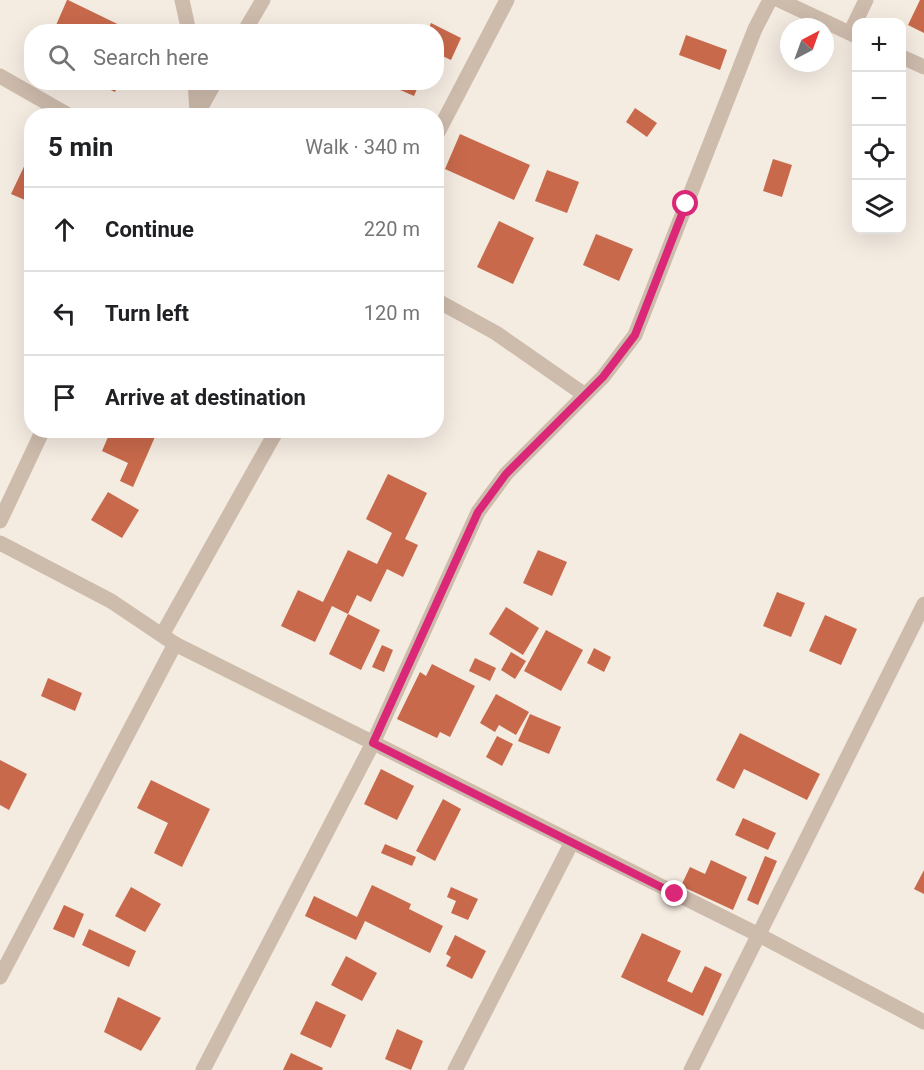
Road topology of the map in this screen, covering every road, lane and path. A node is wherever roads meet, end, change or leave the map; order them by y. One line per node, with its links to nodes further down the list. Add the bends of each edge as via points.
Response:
1 (182, 0): 8 (street)
2 (263, 0): 9 (street)
3 (507, 0): 19 (street)
4 (770, 0): 21 (street, via 755,28 635,335)
5 (779, 0): 10 (street)
6 (866, 0): 7 (street)
7 (859, 18)
8 (187, 24)
9 (249, 24)
10 (852, 34)
11 (906, 59): 12 (street)
12 (924, 67)
13 (0, 76): 16 (street)
14 (195, 90): 17 (street)
15 (210, 90): 18 (street)
16 (52, 108)
17 (196, 108)
18 (200, 108)
19 (444, 121)
20 (444, 304): 21 (street, via 496,333)
21 (585, 395): 29 (street, via 506,474 478,512)
22 (39, 438): 24 (street)
23 (273, 438): 27 (street)
24 (0, 521)
25 (0, 543): 27 (street, via 111,601)
26 (924, 604): 31 (street)
27 (162, 635): 28 (street)
28 (175, 644): 29 (street); 32 (street)
29 (373, 743): 30 (street); 34 (street)
30 (571, 844): 31 (street); 35 (street)
31 (757, 934): 33 (street); 36 (street)
32 (0, 977)
33 (924, 1022)
34 (203, 1070)
35 (455, 1070)
36 (691, 1070)

